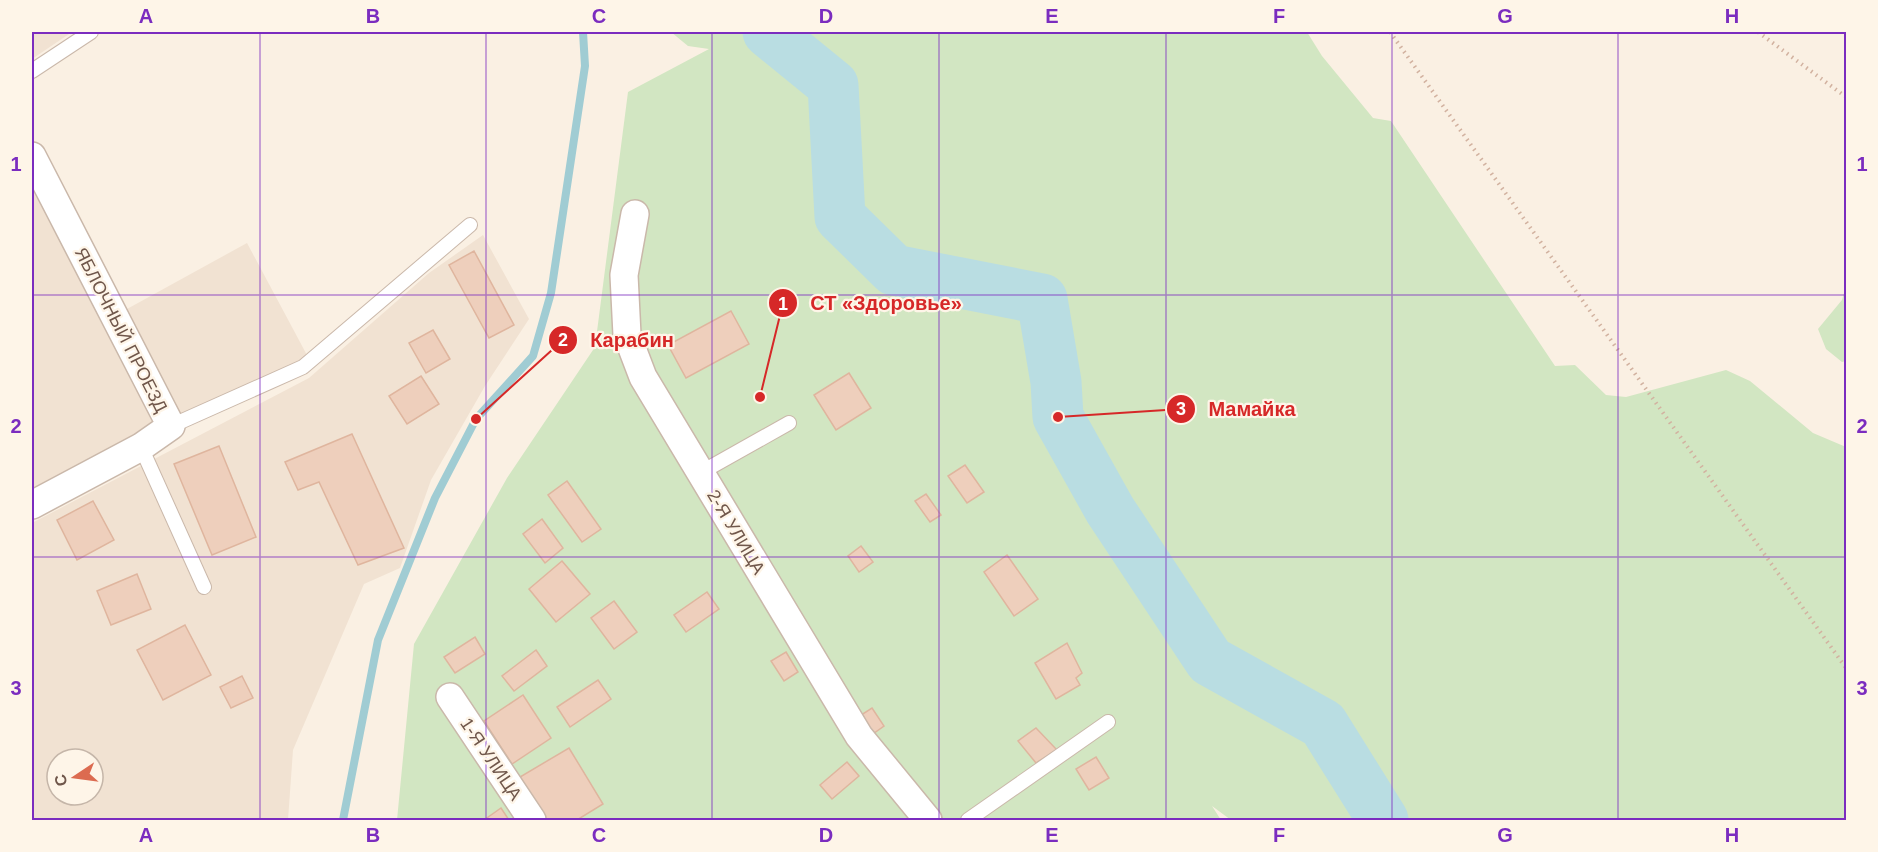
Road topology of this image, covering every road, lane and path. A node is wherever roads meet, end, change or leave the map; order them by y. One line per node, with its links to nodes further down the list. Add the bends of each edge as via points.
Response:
1 (91, 32): 4 (lane)
2 (1390, 32): 15 (path)
3 (1758, 32): 5 (path)
4 (32, 71)
5 (1846, 97)
6 (32, 156): 10 (street, ЯБЛОЧНЫЙ ПРОЕЗД)
7 (635, 214): 12 (street, 2-Я УЛИЦА, via 624,275 627,335 643,377)
8 (470, 225): 10 (lane, via 303,367)
9 (789, 423): 12 (lane)
10 (171, 426): 11 (street, ЯБЛОЧНЫЙ ПРОЕЗД)
11 (141, 447): 13 (street, ЯБЛОЧНЫЙ ПРОЕЗД); 14 (lane)
12 (700, 473): 19 (street, 2-Я УЛИЦА, via 859,736)
13 (32, 505)
14 (204, 587)
15 (1846, 668)
16 (450, 697): 18 (street, 1-Я УЛИЦА)
17 (1108, 722): 20 (lane)
18 (532, 820)
19 (928, 820)
20 (968, 820)

